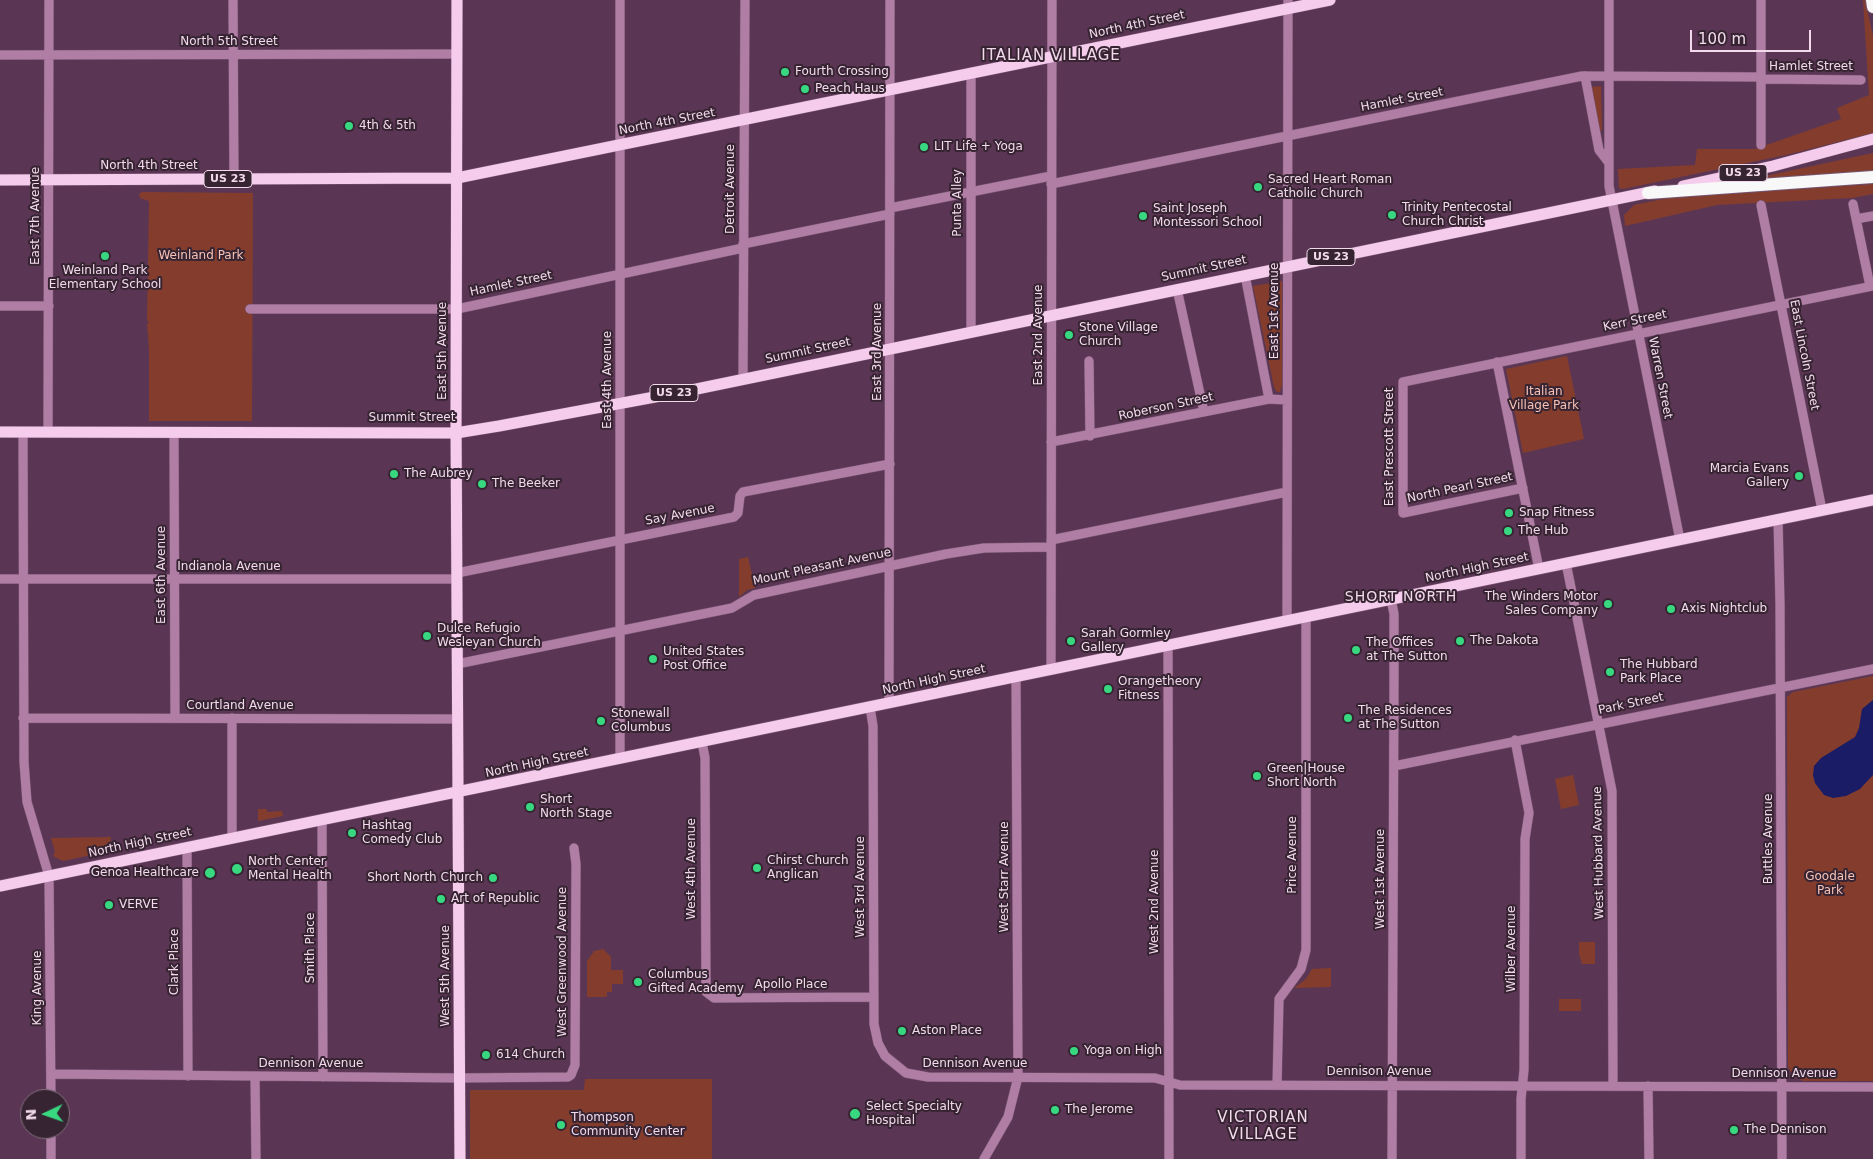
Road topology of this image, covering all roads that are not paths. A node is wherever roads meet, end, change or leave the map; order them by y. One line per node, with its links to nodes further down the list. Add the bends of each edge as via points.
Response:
1 (49, 0): 14 (street, East 7th Avenue)
2 (233, 0): 17 (street)
3 (457, 0): 15 (main road, East 5th Avenue)
4 (620, 0): 28 (street, East 4th Avenue)
5 (745, 0): 25 (street, Detroit Avenue)
6 (890, 0): 24 (street, East 3rd Avenue)
7 (1052, 0): 18 (street, East 2nd Avenue)
8 (1330, 0): 12 (main road, North 4th Street / US 23)
9 (1609, 0): 21 (street, Warren Street)
10 (1761, 0): 22 (street)
11 (1872, 0): 13 (highway)
12 (1288, 4): 18 (main road, North 4th Street / US 23); 26 (street, East 1st Avenue)
13 (1873, 8)
14 (49, 54): 16 (street, North 5th Street); 17 (street, North 5th Street); 35 (street, East 7th Avenue)
15 (457, 54): 17 (street, North 5th Street); 32 (main road, East 5th Avenue)
16 (0, 55)
17 (234, 55): 33 (street)
18 (1052, 57): 19 (main road, North 4th Street / US 23); 36 (street, East 2nd Avenue)
19 (971, 74): 24 (main road, North 4th Street / US 23); 37 (street, Punta Alley)
20 (1585, 76): 21 (street, Hamlet Street); 26 (street, Hamlet Street); 30 (street, Warren Street, via 1599,150)
21 (1610, 76): 22 (street, Hamlet Street); 30 (street, Warren Street)
22 (1761, 78): 23 (street, Hamlet Street); 29 (street)
23 (1861, 80)
24 (890, 90): 25 (main road, North 4th Street / US 23); 42 (street, East 3rd Avenue)
25 (744, 120): 28 (main road, North 4th Street / US 23); 45 (street, Detroit Avenue)
26 (1287, 135): 36 (street, Hamlet Street); 46 (street, East 1st Avenue)
27 (1873, 139): 38 (main road, US 23)
28 (621, 145): 32 (main road, North 4th Street / US 23); 47 (street, East 4th Avenue)
29 (1761, 145)
30 (1609, 163): 39 (street, Warren Street)
31 (1873, 177): 38 (highway)
32 (457, 178): 33 (main road, North 4th Street / US 23); 55 (main road, East 5th Avenue)
33 (234, 179): 35 (main road, North 4th Street / US 23)
34 (0, 180): 35 (main road, North 4th Street / US 23)
35 (49, 180): 53 (street, East 7th Avenue)
36 (1051, 180): 37 (street, Hamlet Street); 56 (street, East 2nd Avenue)
37 (971, 193): 42 (street, Hamlet Street); 57 (street, Punta Alley)
38 (1648, 193): 39 (main road, US 23)
39 (1611, 201): 46 (main road, Summit Street / US 23); 58 (street, Warren Street)
40 (1853, 204): 44 (street)
41 (1761, 205): 51 (street, East Lincoln Street)
42 (890, 211): 45 (street, Hamlet Street); 59 (street, East 3rd Avenue)
43 (1873, 216): 44 (street)
44 (1856, 219): 49 (street)
45 (743, 246): 47 (street, Hamlet Street); 62 (street, Detroit Avenue)
46 (1287, 266): 48 (main road, Summit Street / US 23); 65 (street, East 1st Avenue)
47 (620, 274): 55 (street, Hamlet Street); 66 (street, East 4th Avenue)
48 (1245, 275): 50 (main road, Summit Street / US 23); 64 (street)
49 (1872, 286): 51 (street, Kerr Street)
50 (1177, 289): 56 (main road, Summit Street / US 23); 67 (street)
51 (1781, 304): 58 (street, Kerr Street); 79 (street, East Lincoln Street)
52 (0, 306): 53 (street)
53 (49, 306): 70 (street, East 7th Avenue)
54 (250, 309): 55 (street, Hamlet Street)
55 (457, 309): 72 (main road, East 5th Avenue)
56 (1051, 315): 57 (main road, Summit Street / US 23); 74 (street, East 2nd Avenue)
57 (971, 332): 59 (main road, Summit Street / US 23)
58 (1639, 334): 61 (street, Kerr Street); 83 (street, Warren Street)
59 (890, 349): 62 (main road, Summit Street / US 23); 75 (street, East 3rd Avenue)
60 (1089, 361): 73 (street)
61 (1497, 362): 63 (street, Kerr Street); 76 (street)
62 (743, 379): 66 (main road, Summit Street / US 23)
63 (1403, 382): 80 (street, East Prescott Street)
64 (1269, 400): 65 (street, Roberson Street); 67 (street, Roberson Street)
65 (1287, 400): 77 (street, East 1st Avenue)
66 (620, 404): 72 (main road, Summit Street / US 23); 82 (street, East 4th Avenue)
67 (1204, 412): 73 (street, Roberson Street)
68 (0, 432): 69 (main road, Summit Street / US 23)
69 (23, 432): 70 (main road, Summit Street / US 23); 90 (street)
70 (48, 432): 71 (main road, Summit Street / US 23)
71 (174, 432): 72 (main road, Summit Street / US 23); 91 (street, East 6th Avenue)
72 (456, 432): 88 (main road, East 5th Avenue)
73 (1090, 436): 74 (street, Roberson Street)
74 (1051, 442): 84 (street, East 2nd Avenue)
75 (890, 464): 82 (street, Say Avenue, via 744,492 734,517); 86 (street, East 3rd Avenue)
76 (1523, 488): 80 (street, North Pearl Street); 87 (street)
77 (1287, 492): 84 (street, Mount Pleasant Avenue); 94 (street, East 1st Avenue)
78 (1873, 500): 79 (main road, North High Street)
79 (1822, 510): 81 (main road, North High Street)
80 (1403, 513)
81 (1778, 519): 83 (main road, North High Street); 101 (street, Buttles Avenue)
82 (620, 540): 88 (street, Say Avenue); 95 (street, East 4th Avenue)
83 (1680, 540): 85 (main road, North High Street)
84 (1051, 544): 86 (street, Mount Pleasant Avenue, via 975,548); 99 (street, East 2nd Avenue)
85 (1566, 563): 87 (main road, North High Street); 108 (street, West Hubbard Avenue)
86 (890, 565): 95 (street, Mount Pleasant Avenue, via 754,595 732,608); 102 (street, East 3rd Avenue)
87 (1539, 569): 92 (main road, North High Street)
88 (457, 576): 91 (street, Indianola Avenue); 97 (main road, East 5th Avenue)
89 (0, 580): 90 (street, Indianola Avenue)
90 (24, 580): 91 (street, Indianola Avenue); 104 (street)
91 (175, 580): 105 (street, East 6th Avenue)
92 (1391, 600): 93 (main road, North High Street); 112 (street, West 1st Avenue, via 1394,618)
93 (1306, 617): 94 (main road, North High Street); 132 (street, Price Avenue, via 1306,950 1301,968 1279,999)
94 (1287, 621): 96 (main road, North High Street)
95 (620, 631): 97 (street, Mount Pleasant Avenue); 111 (street, East 4th Avenue)
96 (1168, 646): 99 (main road, North High Street); 130 (street, West 2nd Avenue)
97 (457, 664): 107 (main road, East 5th Avenue)
98 (1873, 669): 101 (street, Park Street)
99 (1051, 670): 100 (main road, North High Street)
100 (1016, 677): 102 (main road, North High Street); 128 (street, West Starr Avenue)
101 (1780, 687): 108 (street, Park Street); 136 (street, Buttles Avenue)
102 (889, 703): 103 (main road, North High Street)
103 (870, 707): 110 (main road, North High Street); 121 (street, West 3rd Avenue, via 873,726)
104 (23, 718): 105 (street, Courtland Avenue); 118 (street, via 27,802)
105 (175, 718): 106 (street, Courtland Avenue)
106 (232, 718): 107 (street, Courtland Avenue); 115 (street)
107 (458, 719): 113 (main road, East 5th Avenue)
108 (1598, 724): 109 (street, Park Street); 134 (street, West Hubbard Avenue, via 1613,805)
109 (1515, 740): 112 (street, Park Street); 133 (street, Wilber Avenue, via 1529,813 1525,839)
110 (702, 742): 111 (main road, North High Street); 120 (street, West 4th Avenue, via 705,758 705,988)
111 (620, 759): 113 (main road, North High Street)
112 (1394, 766): 131 (street, West 1st Avenue)
113 (458, 793): 114 (main road, North High Street); 129 (main road, West 5th Avenue)
114 (322, 820): 115 (main road, North High Street); 127 (street, Smith Place)
115 (232, 838): 116 (main road, North High Street)
116 (187, 847): 118 (main road, North High Street); 125 (street, Clark Place)
117 (574, 848): 124 (street, West Greenwood Avenue, via 576,1055)
118 (49, 876): 119 (main road, North High Street); 123 (street, King Avenue)
119 (0, 886)
120 (708, 995): 121 (street, Apollo Place, via 714,998)
121 (874, 997): 122 (street, West 3rd Avenue, via 875,1034)
122 (890, 1062): 128 (street, Dennison Avenue, via 906,1073 918,1076)
123 (51, 1074): 125 (street, Dennison Avenue); 138 (street, King Avenue)
124 (571, 1075): 129 (street, Dennison Avenue, via 563,1078)
125 (188, 1076): 126 (street, Dennison Avenue)
126 (255, 1076): 127 (street, Dennison Avenue); 141 (street)
127 (324, 1077): 129 (street, Dennison Avenue)
128 (1018, 1077): 130 (street, Dennison Avenue, via 1155,1078); 143 (street, via 1008,1117)
129 (460, 1078): 142 (main road, West 5th Avenue)
130 (1167, 1083): 132 (street, Dennison Avenue, via 1180,1086); 144 (street, West 2nd Avenue)
131 (1392, 1084): 132 (street, Dennison Avenue); 133 (street, Dennison Avenue); 145 (street, West 1st Avenue)
132 (1277, 1085)
133 (1522, 1086): 134 (street, Dennison Avenue); 146 (street, Wilber Avenue)
134 (1613, 1086): 135 (street, Dennison Avenue)
135 (1648, 1086): 136 (street, Dennison Avenue); 147 (street)
136 (1782, 1087): 137 (street, Dennison Avenue); 148 (street, Buttles Avenue)
137 (1873, 1087)
138 (51, 1089)
139 (51, 1139): 140 (street)
140 (51, 1159)
141 (256, 1159)
142 (460, 1159)
143 (984, 1159)
144 (1168, 1159)
145 (1392, 1159)
146 (1520, 1159)
147 (1649, 1159)
148 (1782, 1159)

